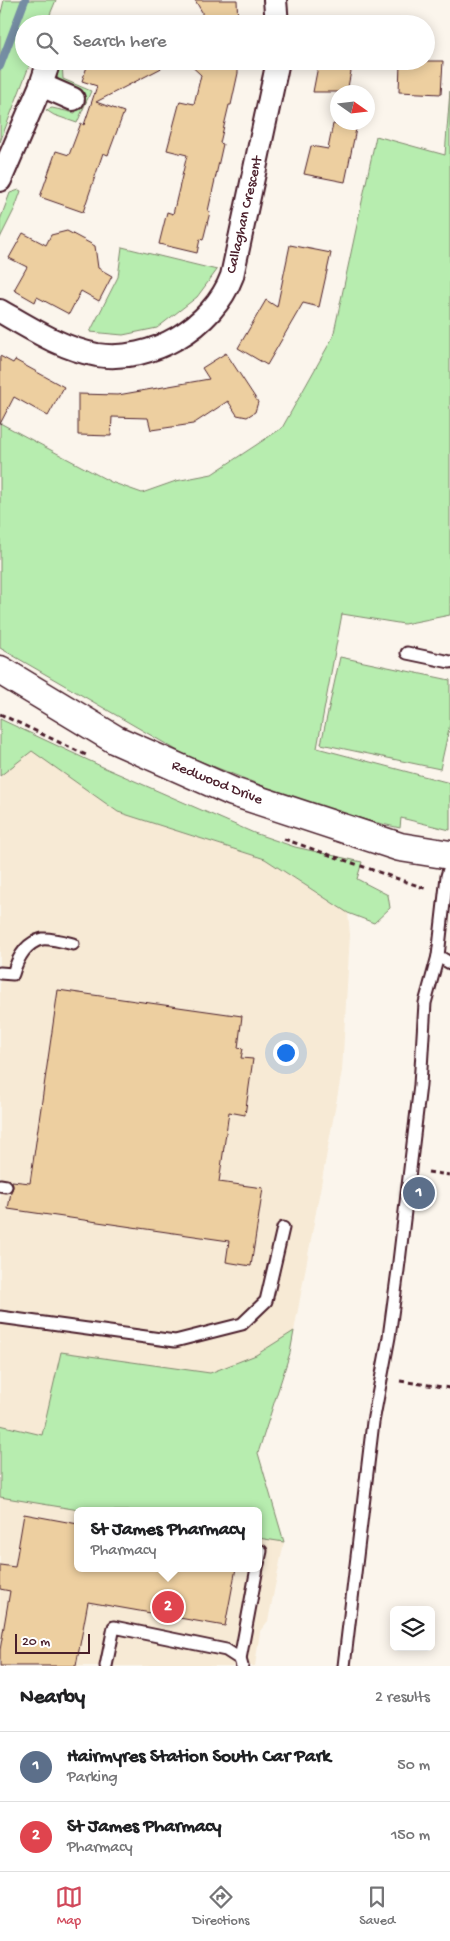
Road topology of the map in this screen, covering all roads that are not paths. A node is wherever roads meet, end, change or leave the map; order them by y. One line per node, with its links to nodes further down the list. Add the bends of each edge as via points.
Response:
1 (275, 0): 2 (street)
2 (276, 15)
3 (45, 70): 5 (street)
4 (276, 70): 8 (street, Callaghan Crescent, via 232,276 221,300 202,320 169,342 142,352 111,356 96,355 41,335)
5 (41, 85): 6 (street); 7 (street)
6 (73, 99)
7 (0, 180)
8 (0, 311)
9 (407, 653): 10 (lane)
10 (450, 662)
11 (0, 670): 12 (street, Redwood Drive, via 116,740 232,792 400,847)
12 (450, 856)
13 (450, 866): 15 (lane)
14 (74, 944): 17 (lane, via 42,939 24,949 13,974)
15 (438, 956): 16 (lane); 23 (lane, via 425,1003 420,1084 396,1289 373,1422)
16 (450, 963)
17 (0, 973)
18 (283, 1228): 19 (lane, via 266,1300 242,1324 174,1341)
19 (0, 1317)
20 (256, 1572): 21 (lane)
21 (241, 1663): 22 (lane, via 226,1650 114,1627)
22 (106, 1666)
23 (344, 1666)

